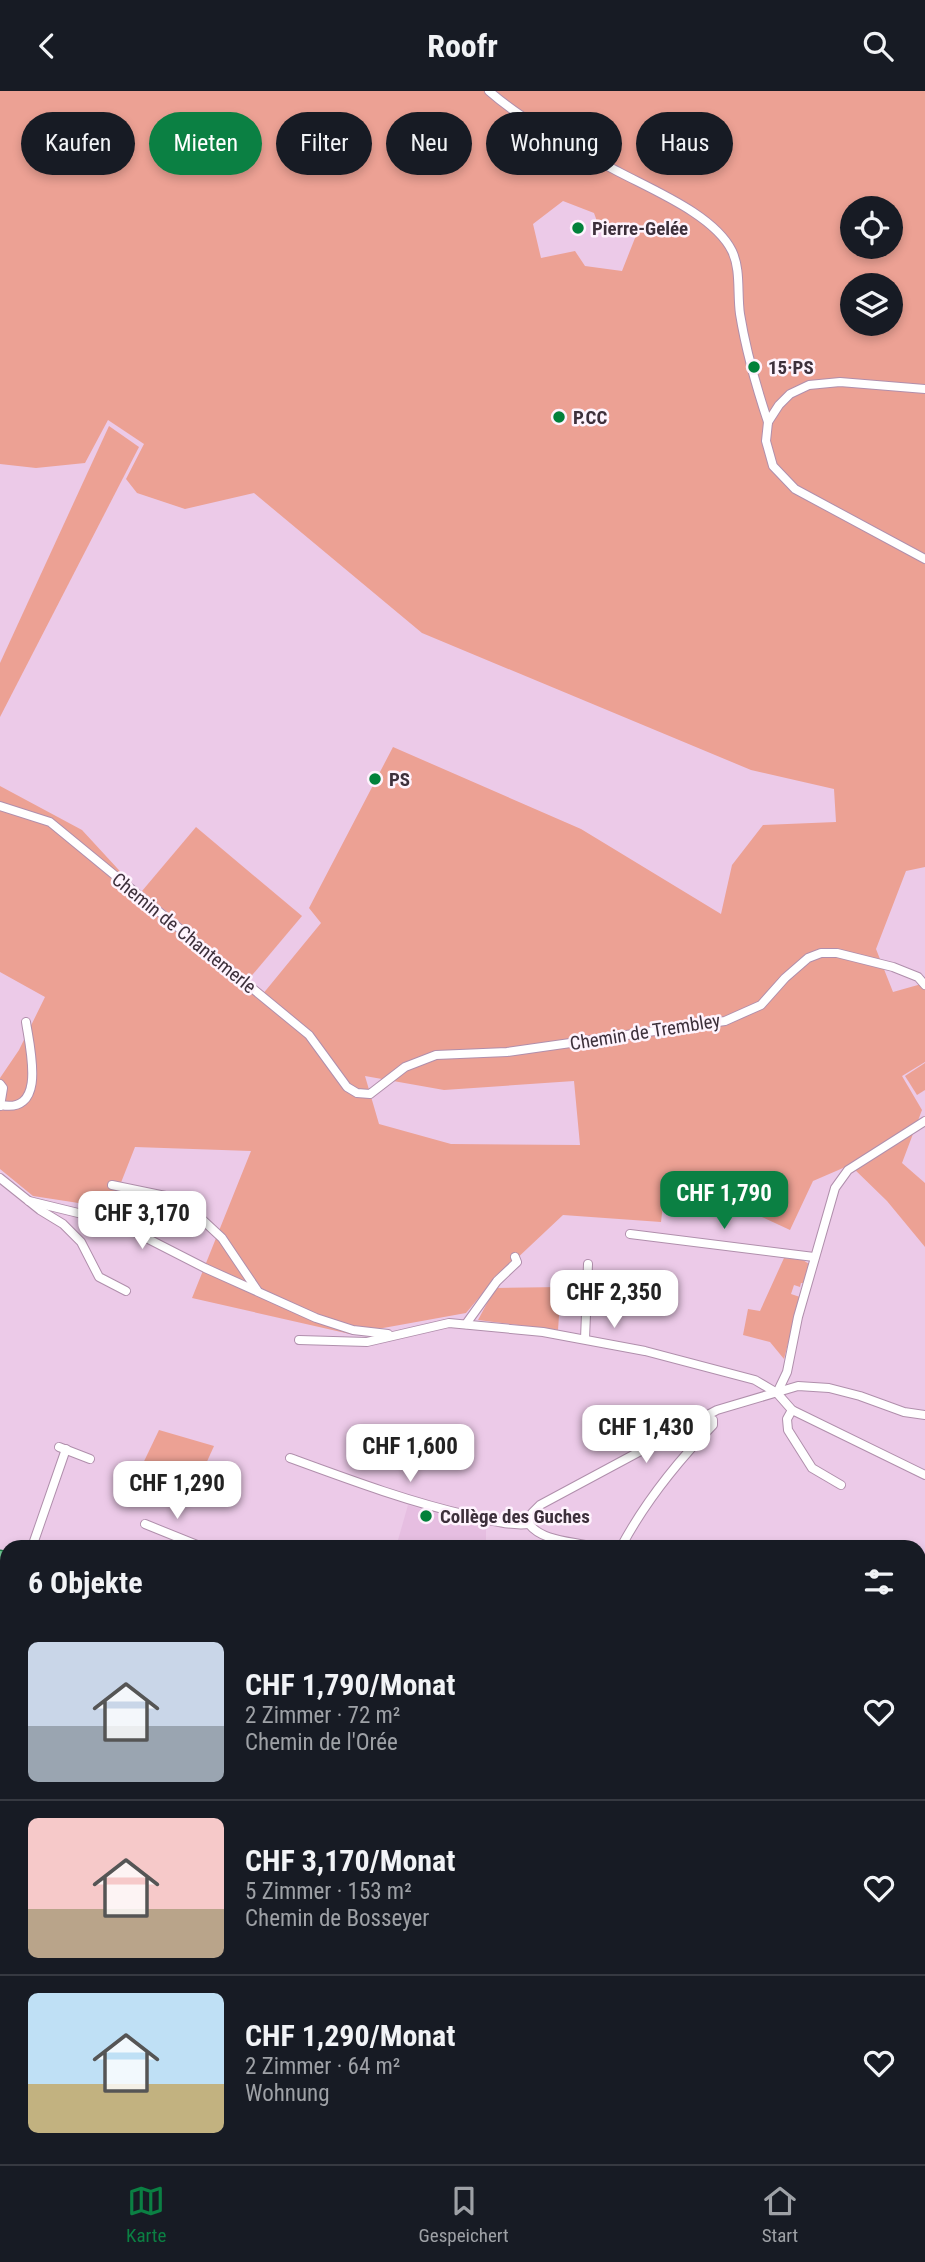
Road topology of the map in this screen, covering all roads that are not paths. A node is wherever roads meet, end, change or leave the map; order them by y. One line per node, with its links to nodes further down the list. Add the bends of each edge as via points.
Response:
1 (489, 91): 3 (street, via 605,165 673,200 725,240 737,261 746,348)
2 (925, 389): 3 (street, via 840,381 809,385 783,399)
3 (768, 422): 4 (street, via 770,459 786,482)
4 (925, 559)
5 (0, 806): 9 (street, Chemin de Chantemerle, via 50,822 309,1035)
6 (925, 985): 9 (street, Chemin de Trembley, via 918,977 893,967 821,953 793,971 761,1005 725,1021 508,1052 436,1055 405,1067 370,1094)
7 (26, 1022): 10 (street, via 34,1071 30,1093 20,1106)
8 (0, 1084): 10 (street)
9 (347, 1087)
10 (1, 1105)
11 (925, 1121): 17 (street, via 848,1170 835,1188)
12 (0, 1178): 14 (street)
13 (112, 1185): 19 (street, via 180,1199 222,1238)
14 (29, 1201): 19 (street, via 115,1222); 20 (street, via 81,1242 99,1277)
15 (630, 1234): 17 (street)
16 (515, 1257): 21 (street, via 517,1262)
17 (814, 1257): 25 (street, via 787,1372)
18 (588, 1264): 23 (street)
19 (257, 1290): 22 (street, via 353,1331)
20 (126, 1291)
21 (466, 1324): 22 (street, via 439,1324); 23 (street)
22 (396, 1335): 24 (street, via 367,1342)
23 (585, 1339): 25 (street, via 755,1380)
24 (299, 1340)
25 (776, 1393): 26 (street); 27 (street, via 798,1386 829,1388); 34 (street, via 717,1410 540,1505)
26 (792, 1410): 31 (street); 32 (street, via 788,1430 812,1468)
27 (925, 1415)
28 (713, 1420): 40 (street, via 637,1517)
29 (290, 1458): 34 (street, via 440,1509)
30 (90, 1459): 36 (street, via 62,1448)
31 (925, 1475)
32 (841, 1485)
33 (145, 1524): 37 (street)
34 (529, 1524): 39 (street, via 536,1532)
35 (201, 1535): 38 (street)
36 (34, 1540)
37 (183, 1540)
38 (199, 1540)
39 (563, 1540)
40 (625, 1540)

